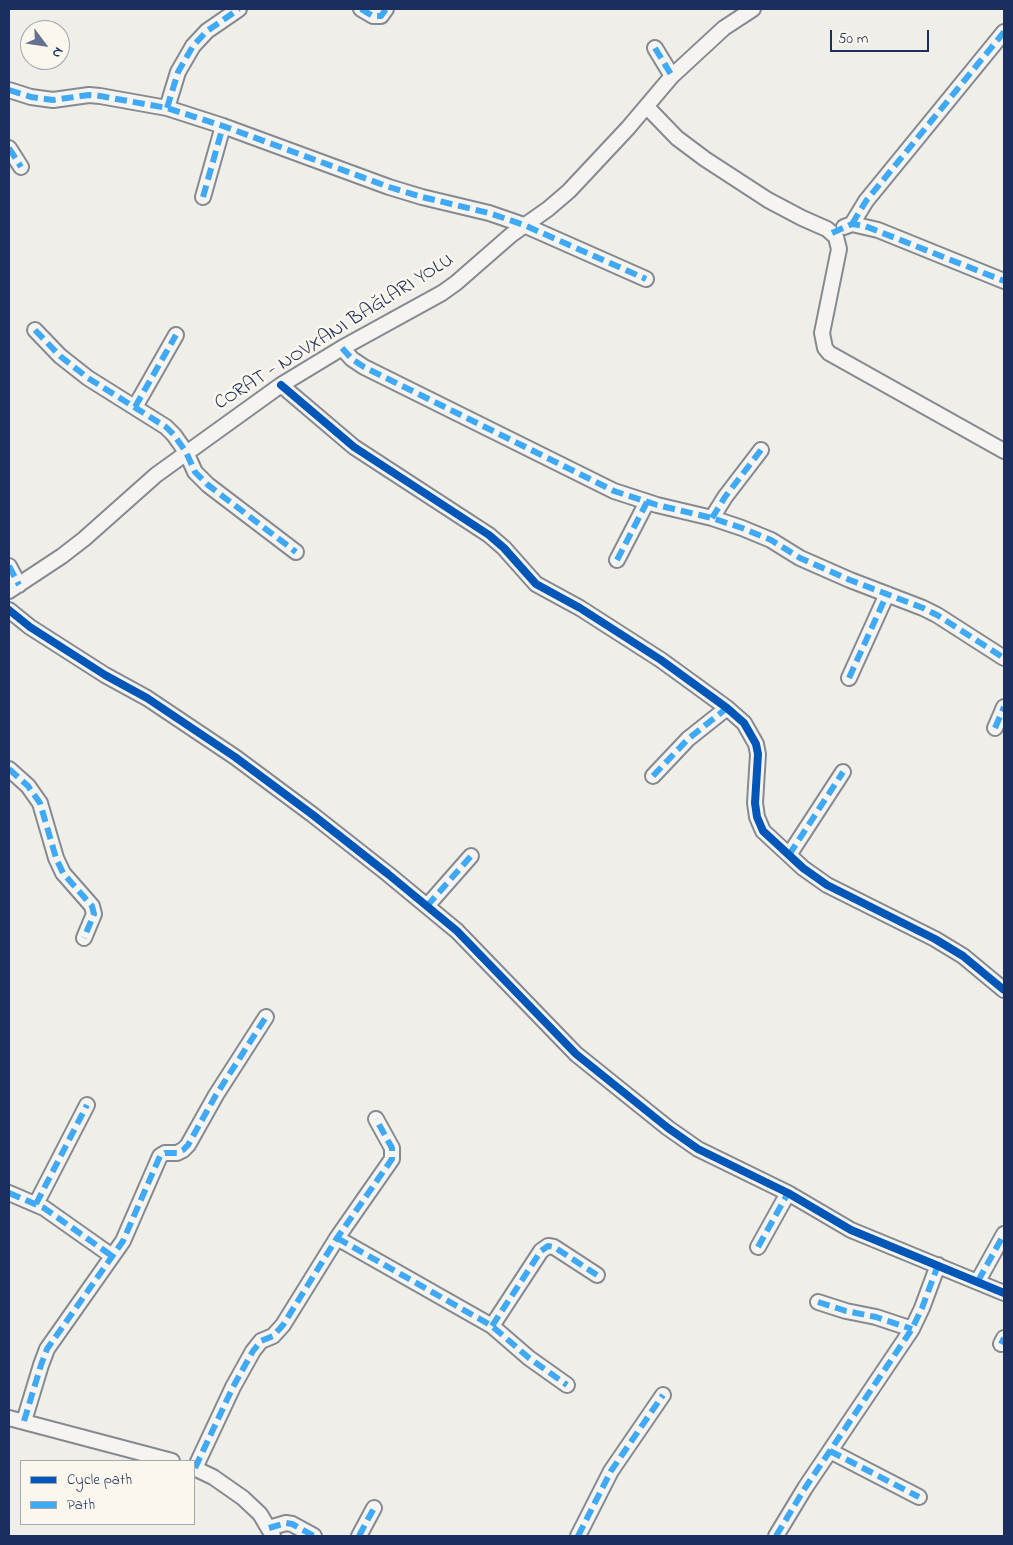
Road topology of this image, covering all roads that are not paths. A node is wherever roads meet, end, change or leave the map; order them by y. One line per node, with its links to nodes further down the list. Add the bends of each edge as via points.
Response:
1 (239, 9): 10 (street, via 193,46 178,72)
2 (361, 9): 3 (street, via 373,16 381,16)
3 (386, 9)
4 (753, 9): 7 (street, via 724,28)
5 (1004, 32): 15 (street, via 866,201)
6 (655, 48): 7 (street)
7 (672, 76): 9 (street)
8 (9, 90): 10 (street, via 53,100 89,95)
9 (647, 106): 16 (street, via 569,191); 17 (street, via 677,138 705,159 768,200)
10 (167, 108): 11 (street)
11 (223, 126): 14 (street); 16 (street, via 422,197 490,213)
12 (9, 148): 13 (street)
13 (21, 167)
14 (203, 197)
15 (852, 224): 17 (street); 19 (street, via 878,230)
16 (524, 225): 18 (street); 22 (street, via 449,288)
17 (832, 233): 26 (street, via 839,249 822,333 825,348)
18 (646, 279)
19 (1004, 281)
20 (35, 330): 24 (street, via 88,378)
21 (176, 334): 24 (street)
22 (342, 348): 23 (street); 28 (street, via 364,366 614,491)
23 (281, 385): 27 (street); 39 (street, via 354,448 489,535 536,584 661,660)
24 (134, 407): 27 (street, via 166,427)
25 (761, 450): 29 (street)
26 (1004, 451)
27 (186, 452): 30 (street, via 195,472 208,486); 33 (street, via 84,539)
28 (647, 502): 29 (street); 31 (street)
29 (712, 518): 34 (street, via 771,540 800,558)
30 (296, 552)
31 (617, 560)
32 (9, 566): 33 (street)
33 (14, 588)
34 (887, 594): 36 (street, via 937,615); 37 (street)
35 (9, 610): 46 (street, via 30,627 147,698 235,757)
36 (1004, 658)
37 (849, 678)
38 (1004, 707): 40 (street)
39 (727, 708): 43 (street, via 688,739); 44 (street, via 744,723 756,744 757,817 764,831)
40 (995, 728)
41 (9, 769): 47 (street, via 28,786 40,803 63,873 92,906 94,914)
42 (843, 772): 44 (street)
43 (653, 776)
44 (789, 855): 48 (street, via 826,885 936,939 963,956)
45 (471, 856): 46 (street)
46 (427, 906): 53 (street, via 464,938 576,1054 661,1122 698,1149)
47 (84, 938)
48 (1004, 990)
49 (266, 1017): 58 (street, via 188,1145 177,1153 160,1156 130,1228)
50 (87, 1105): 54 (street)
51 (376, 1119): 56 (street, via 392,1148 392,1159)
52 (9, 1193): 54 (street)
53 (788, 1193): 57 (street); 59 (street, via 851,1230)
54 (36, 1204): 58 (street)
55 (1004, 1234): 61 (street)
56 (337, 1238): 64 (street); 72 (street, via 283,1325 253,1351)
57 (758, 1247)
58 (112, 1256): 69 (street, via 47,1349)
59 (938, 1265): 61 (street); 65 (street)
60 (597, 1275): 64 (street, via 554,1246 548,1246 541,1251)
61 (978, 1282): 62 (street)
62 (1004, 1293)
63 (818, 1302): 65 (street)
64 (492, 1326): 66 (street)
65 (912, 1328): 70 (street)
66 (567, 1385)
67 (662, 1395): 79 (street, via 611,1471)
68 (9, 1418): 69 (street)
69 (24, 1421): 71 (street)
70 (830, 1451): 74 (street); 80 (street)
71 (168, 1460)
72 (195, 1466)
73 (195, 1468): 76 (street, via 243,1498 260,1514)
74 (919, 1497)
75 (374, 1508): 78 (street)
76 (271, 1532): 77 (street, via 286,1523)
77 (314, 1536)
78 (359, 1536)
79 (578, 1536)
80 (776, 1536)

